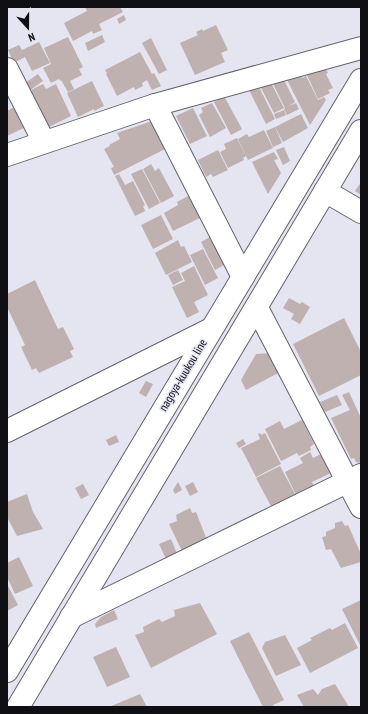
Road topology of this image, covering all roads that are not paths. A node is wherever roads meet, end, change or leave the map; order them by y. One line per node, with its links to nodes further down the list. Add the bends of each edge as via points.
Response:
1 (361, 48): 4 (street)
2 (7, 68): 6 (street)
3 (361, 80): 10 (street, nagoya-kuukou line)
4 (155, 104): 6 (street); 10 (street)
5 (361, 131): 8 (street)
6 (44, 142): 7 (street)
7 (7, 155)
8 (325, 191): 9 (street); 11 (street)
9 (361, 212)
10 (243, 277): 12 (street, nagoya-kuukou line)
11 (257, 308): 14 (street); 16 (street)
12 (211, 329): 13 (street); 17 (street, nagoya-kuukou line)
13 (7, 431)
14 (355, 478): 15 (street); 16 (street)
15 (361, 507)
16 (71, 617): 18 (street)
17 (7, 671)
18 (18, 707)

